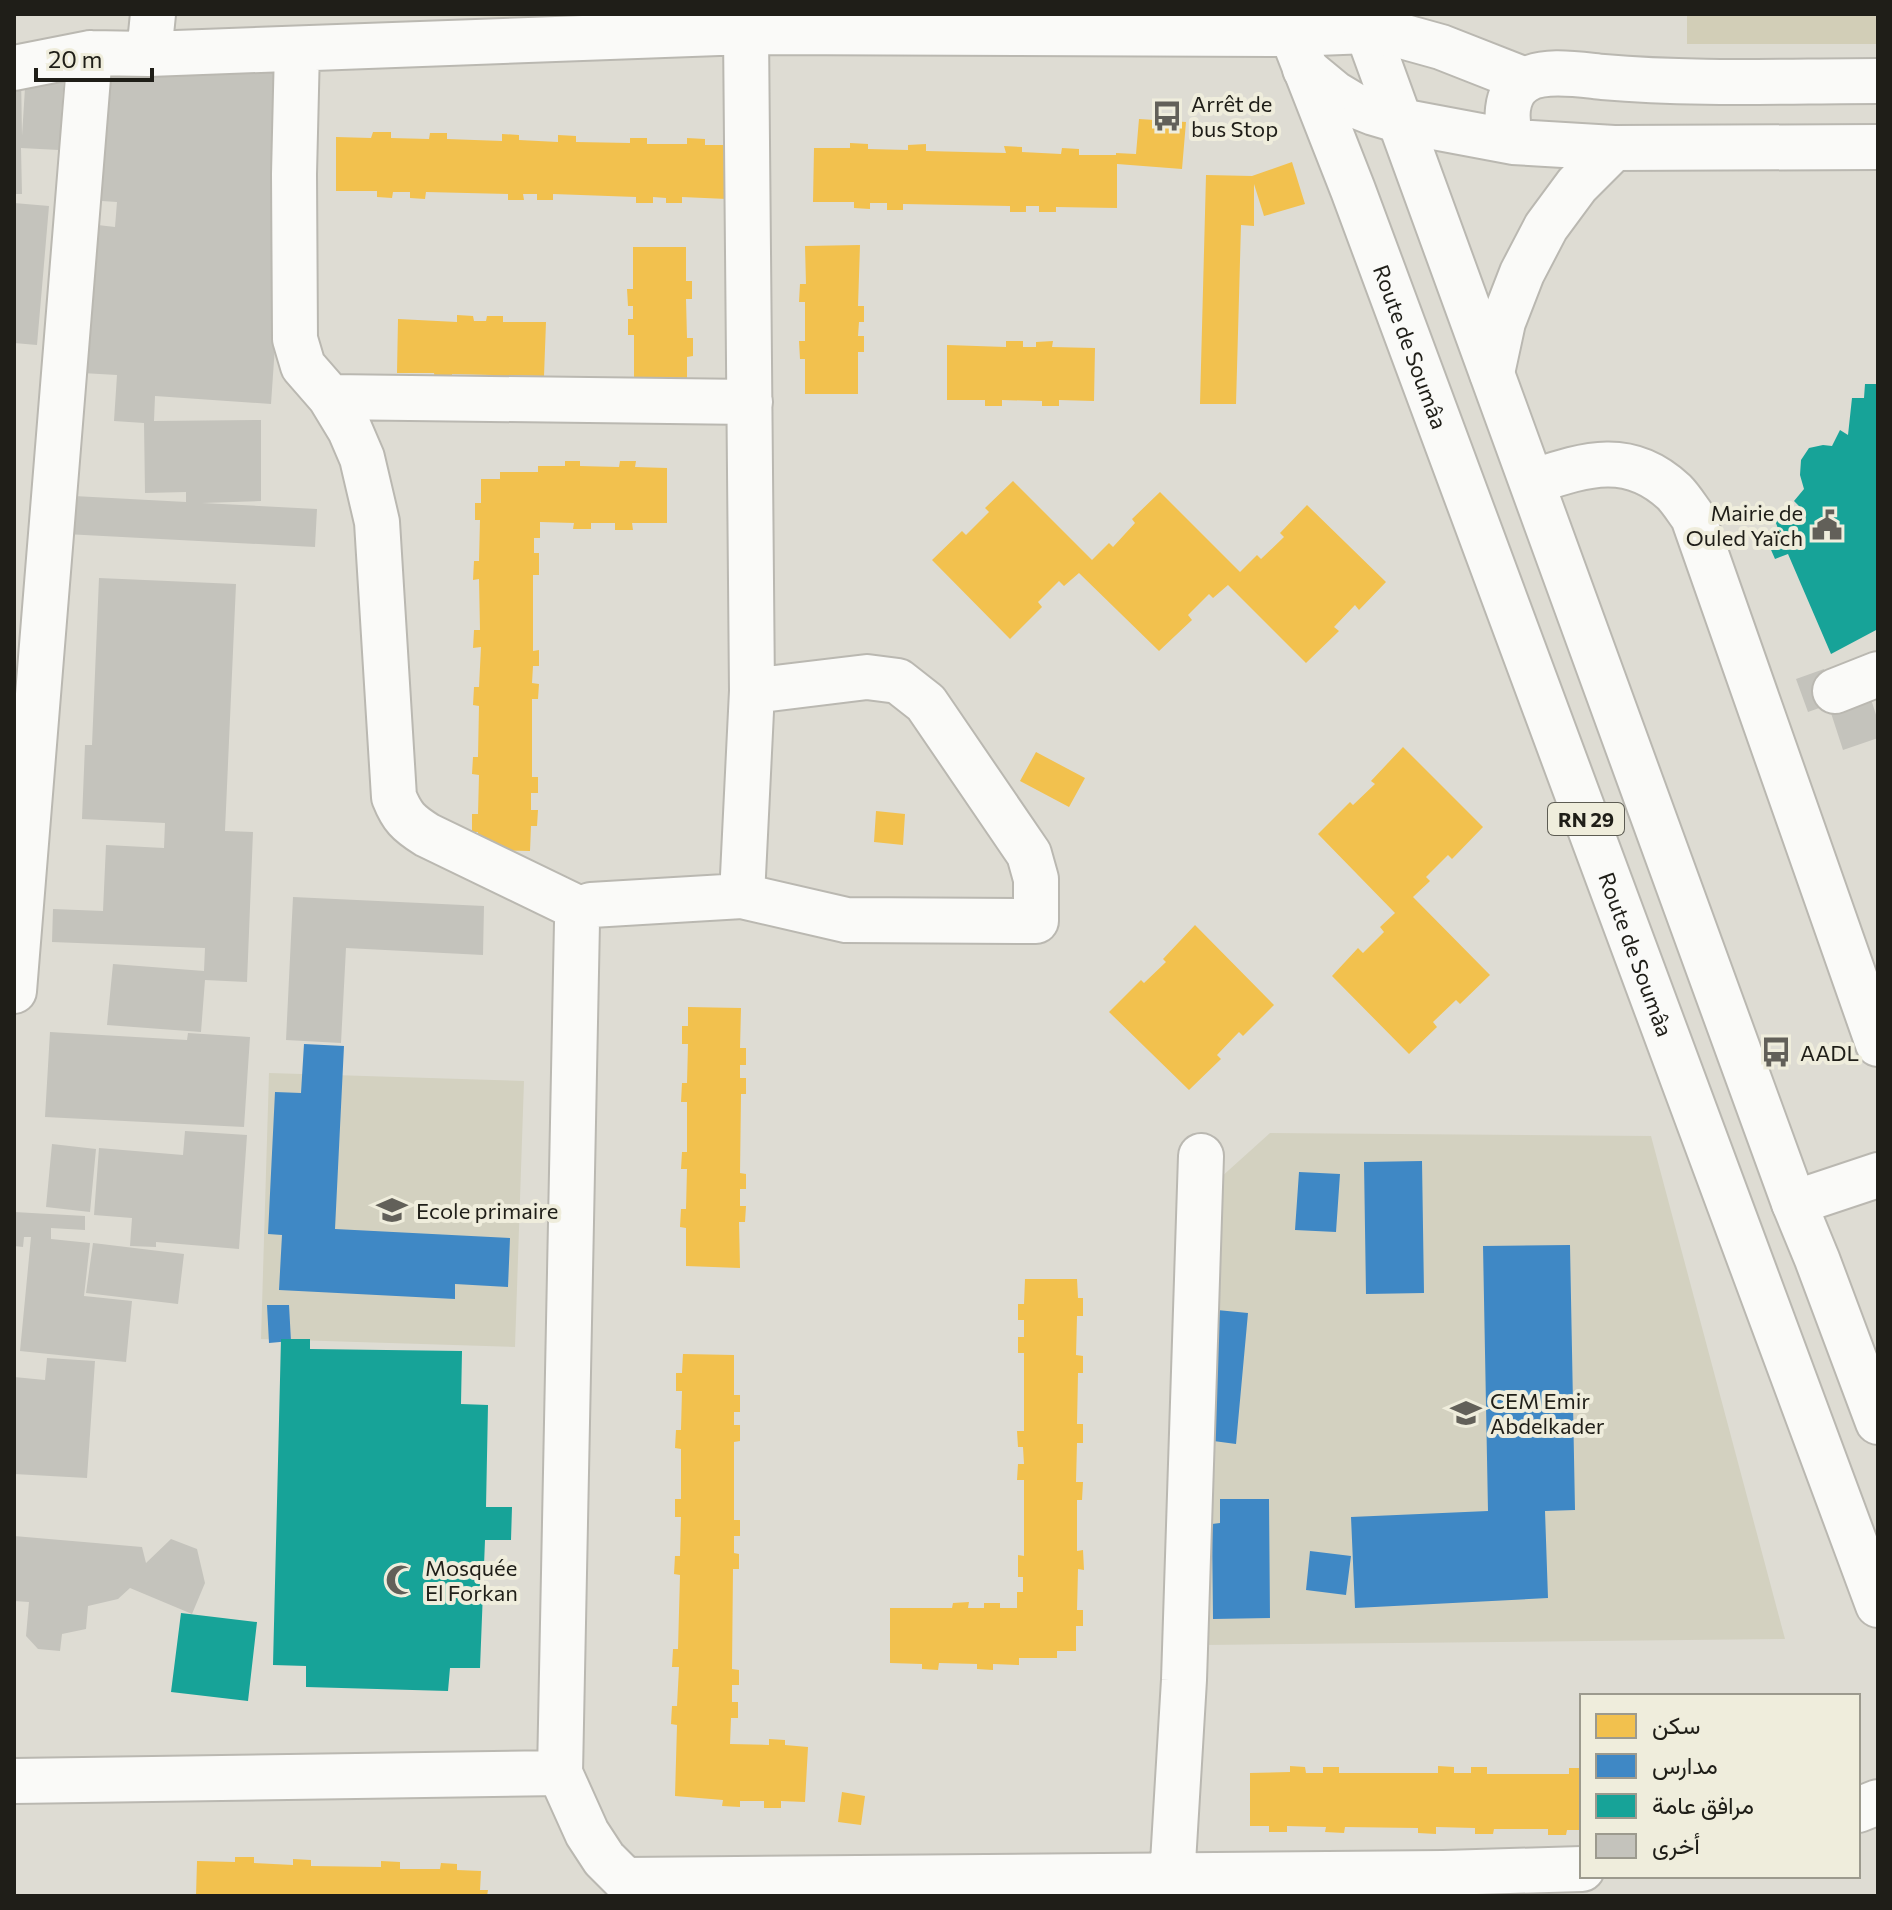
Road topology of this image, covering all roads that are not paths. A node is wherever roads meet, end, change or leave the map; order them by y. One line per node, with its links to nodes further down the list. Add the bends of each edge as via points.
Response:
1 (1365, 22): 4 (main road); 8 (main road); 10 (main road, RN 29)
2 (746, 32): 4 (main road); 5 (main road); 16 (main road)
3 (151, 34): 5 (main road); 6 (main road)
4 (1293, 39): 10 (main road, via 1334,93); 29 (main road, Route de Soumâa / RN 29)
5 (297, 49): 15 (main road, via 295,339 303,366)
6 (90, 53): 7 (main road); 23 (main road)
7 (14, 68)
8 (1525, 80): 9 (main road, via 1561,73 1659,82); 11 (main road, via 1507,116)
9 (1878, 81)
10 (1401, 121): 11 (main road); 14 (main road, RN 29)
11 (1513, 142): 13 (main road)
12 (1878, 147): 13 (main road)
13 (1614, 148): 14 (main road, via 1546,227 1503,322)
14 (1492, 373): 17 (main road, RN 29)
15 (330, 397): 16 (main road); 22 (main road, via 362,458 377,522 394,797 401,815 427,835)
16 (750, 402): 19 (main road)
17 (1532, 482): 24 (main road, via 1595,464 1624,465 1652,475 1693,517); 27 (main road, RN 29)
18 (1878, 674): 20 (main road)
19 (752, 691): 21 (main road); 21 (main road, via 867,677 898,681 926,703 1029,854 1036,879 1036,921 846,920)
20 (1835, 691)
21 (742, 896): 22 (main road)
22 (580, 909): 30 (main road)
23 (14, 991)
24 (1878, 1044)
25 (1201, 1156): 33 (main road, via 1184,1680)
26 (1878, 1175): 27 (main road)
27 (1794, 1203): 28 (main road, RN 29)
28 (1878, 1422)
29 (1878, 1605)
30 (560, 1773): 31 (main road); 33 (main road, via 587,1833 625,1880)
31 (14, 1781)
32 (1580, 1869): 33 (main road)
33 (1171, 1886)

